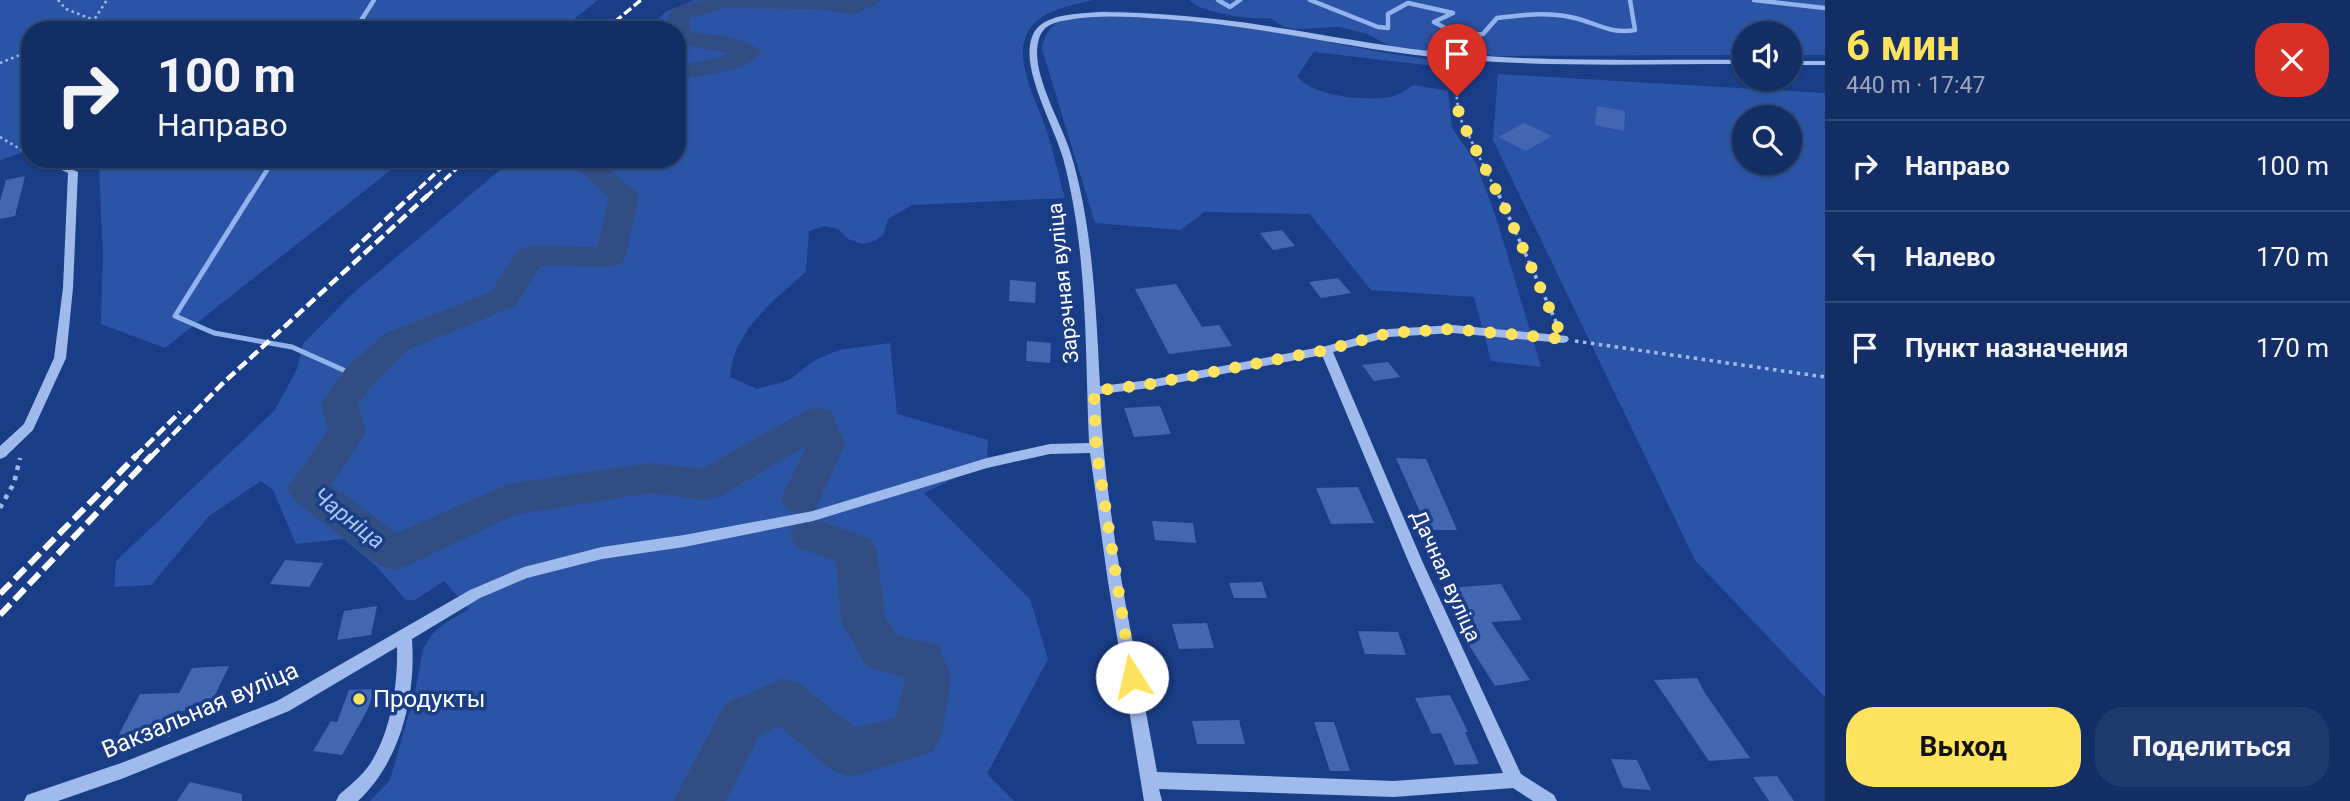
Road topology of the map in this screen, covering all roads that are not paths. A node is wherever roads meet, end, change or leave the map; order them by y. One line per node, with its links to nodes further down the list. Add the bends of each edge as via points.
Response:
1 (1121, 4): 9 (street, Зарэчная вуліца, via 1053,17 1035,34 1033,45 1036,71 1072,176 1089,302)
2 (1166, 6): 3 (street, via 1452,58)
3 (1732, 62)
4 (1802, 62): 5 (street)
5 (1825, 63)
6 (63, 168): 11 (street, via 73,172 60,358 29,427)
7 (1563, 339): 8 (street, via 1452,329 1389,333)
8 (1326, 350): 9 (street); 14 (street, Дачная вуліца)
9 (1094, 391): 10 (street, Зарэчная вуліца)
10 (1096, 447): 12 (street, Вакзальная вуліца, via 1050,449 987,463 813,516 602,553 524,573 475,594); 13 (street, Зарэчная вуліца)
11 (0, 454)
12 (404, 636): 15 (street, Вакзальная вуліца, via 283,706 124,771); 16 (street, via 405,672 385,752 376,769)
13 (1149, 780): 14 (street, via 1394,789); 17 (street, Зарэчная вуліца)
14 (1515, 780): 18 (street)
15 (33, 801)
16 (345, 801)
17 (1153, 801)
18 (1548, 801)

